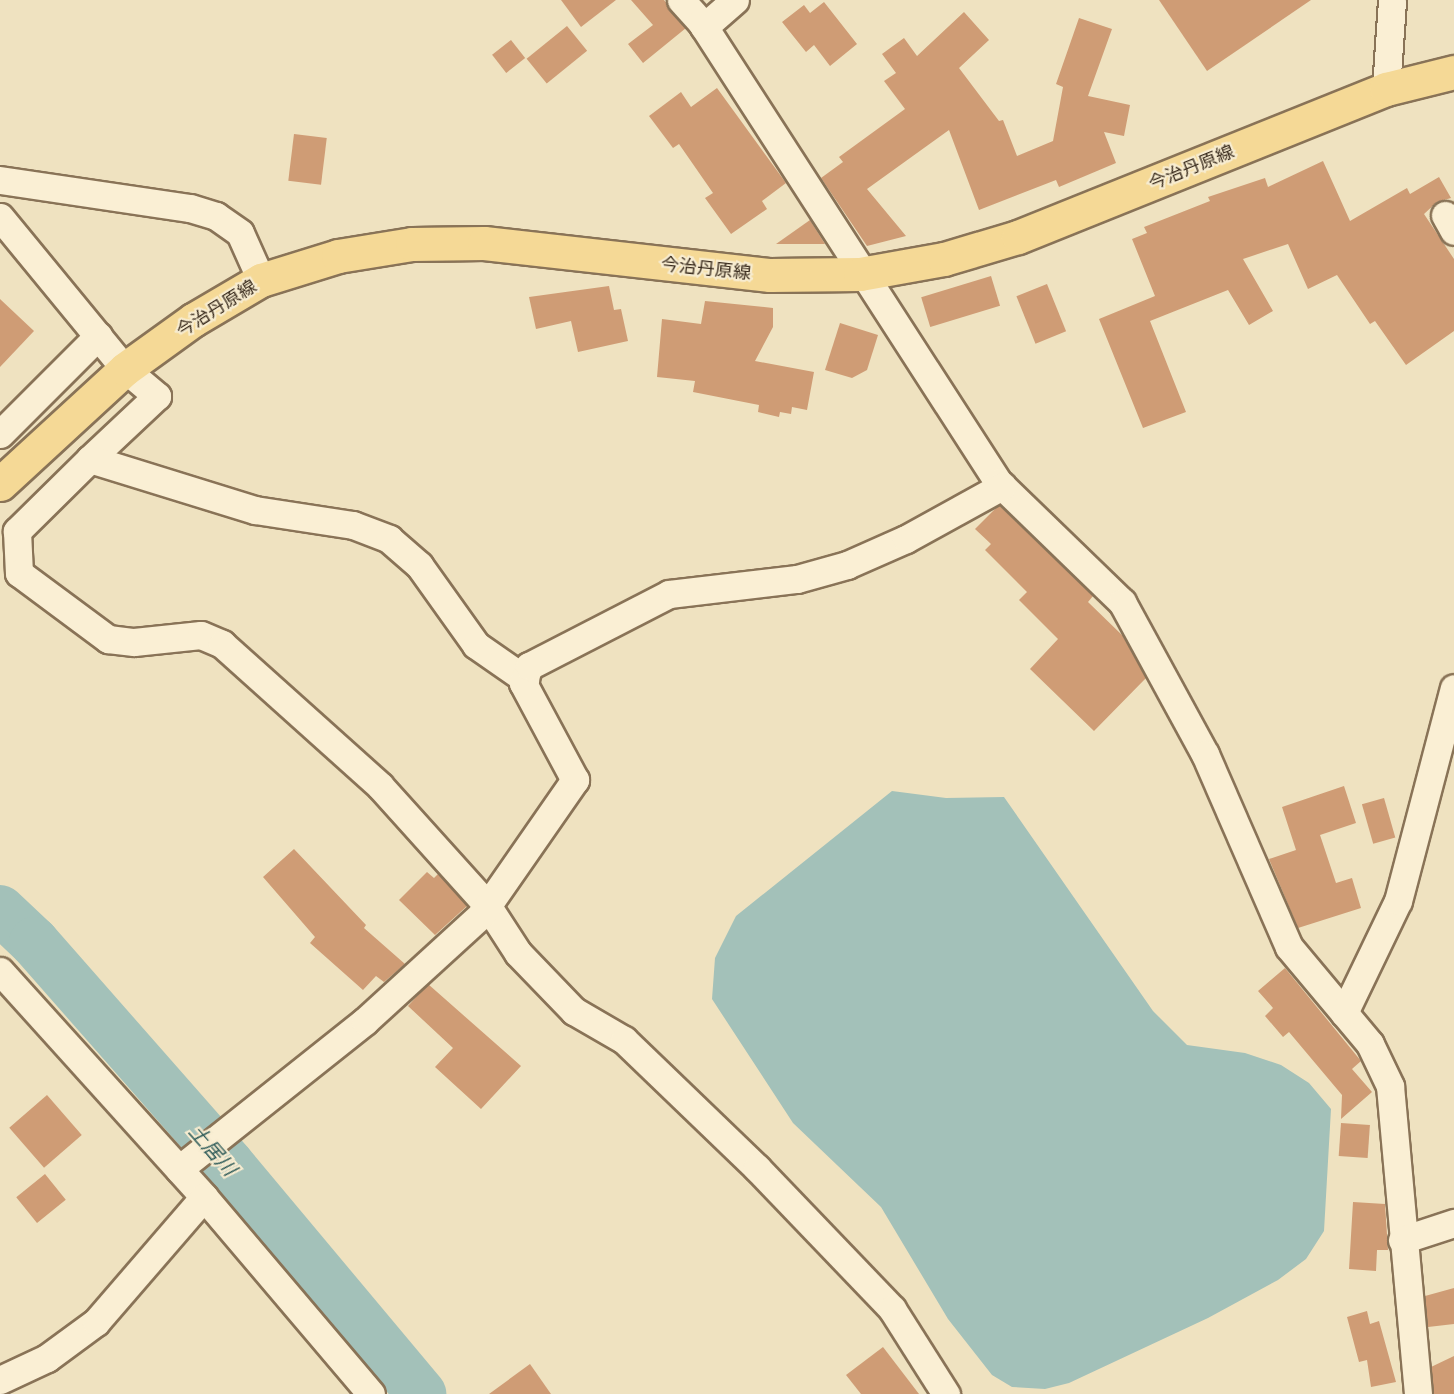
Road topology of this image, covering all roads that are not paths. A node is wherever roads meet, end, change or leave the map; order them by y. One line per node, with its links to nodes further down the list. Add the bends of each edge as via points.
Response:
1 (681, 0): 4 (street)
2 (735, 0): 4 (street)
3 (1392, 0): 6 (street)
4 (704, 27): 9 (street)
5 (1454, 72): 6 (main road, 今治丹原線)
6 (1386, 89): 9 (main road, 今治丹原線, via 1018,237 944,259)
7 (0, 180): 10 (street, via 190,208 216,216 240,233)
8 (0, 217): 11 (street)
9 (860, 274): 10 (main road, 今治丹原線, via 770,275 484,243 412,244 338,256); 16 (street)
10 (261, 280): 12 (main road, 今治丹原線, via 194,320)
11 (98, 336): 12 (street); 13 (street)
12 (125, 369): 14 (street, via 157,396); 15 (main road, 今治丹原線)
13 (0, 434)
14 (90, 459): 17 (street, via 255,510 353,525 389,539 419,565 476,645); 20 (street, via 17,531 20,573 108,639 134,642 201,635 222,644 380,786)
15 (0, 484)
16 (1002, 486): 17 (street, via 906,539 848,565 797,579 669,594 529,666); 22 (street, via 1122,602 1205,754 1289,947)
17 (525, 679): 20 (street, via 523,684 575,780)
18 (1454, 688): 19 (street)
19 (1450, 718): 22 (street, via 1398,901)
20 (487, 905): 23 (street, via 365,1021); 29 (street, via 518,953 574,1011 624,1040 757,1168 892,1310)
21 (0, 972): 23 (street)
22 (1344, 1013): 26 (street, via 1370,1044 1390,1086)
23 (187, 1162): 24 (street)
24 (204, 1197): 27 (street, via 96,1322 47,1358); 28 (street)
25 (1454, 1223): 26 (street)
26 (1402, 1240): 30 (street)
27 (0, 1380)
28 (371, 1394)
29 (946, 1394)
30 (1418, 1394)

